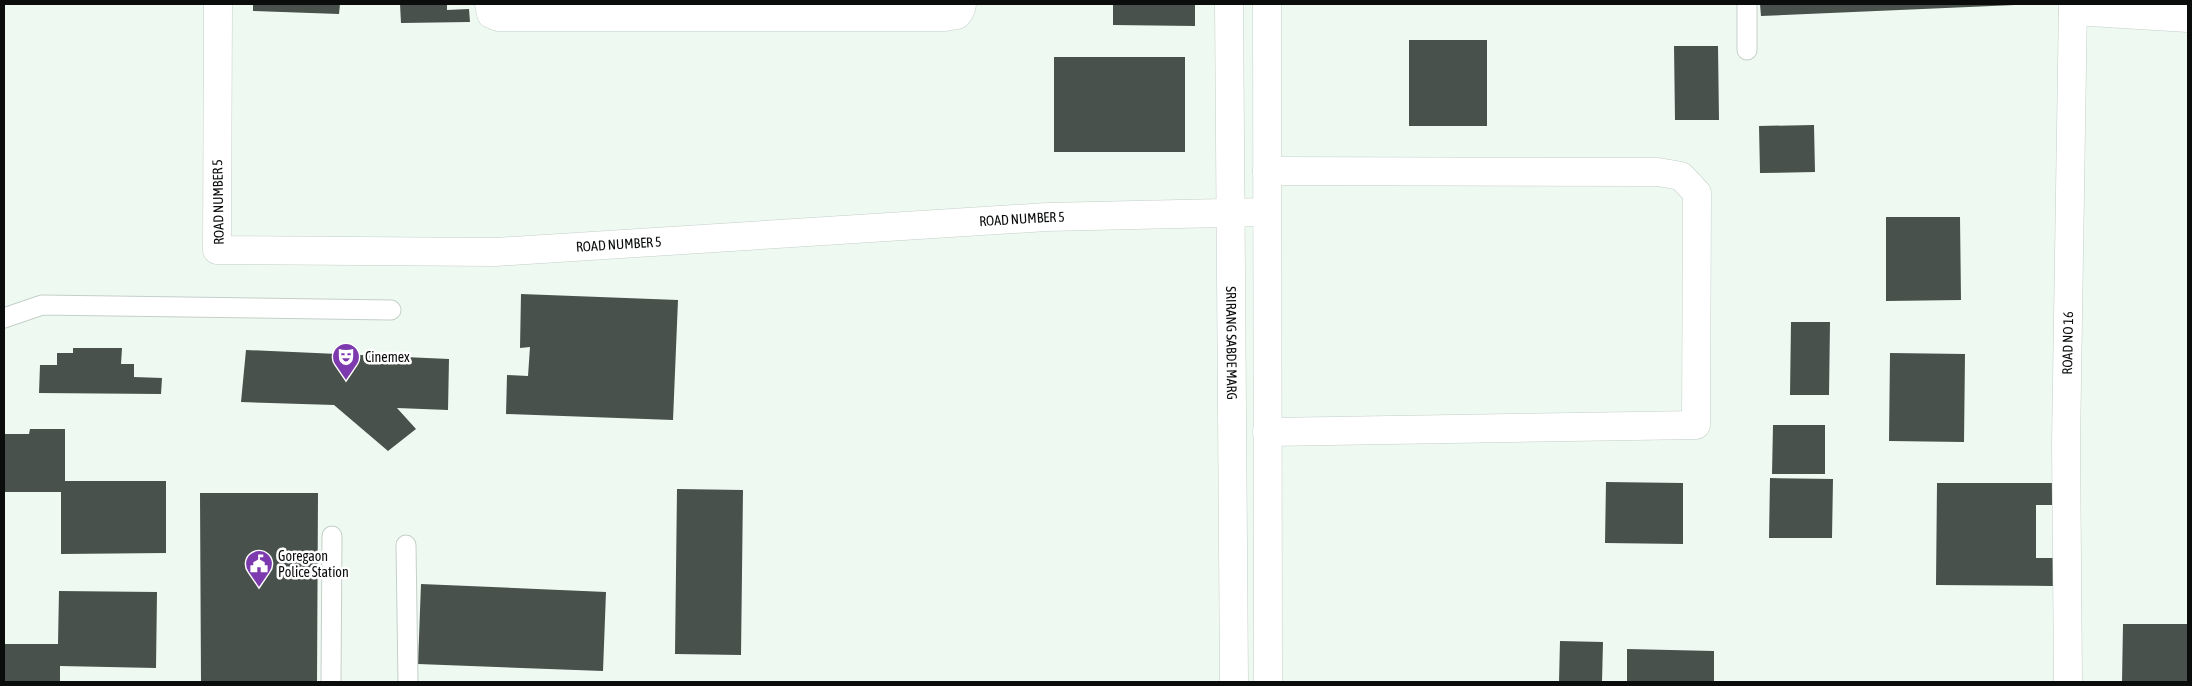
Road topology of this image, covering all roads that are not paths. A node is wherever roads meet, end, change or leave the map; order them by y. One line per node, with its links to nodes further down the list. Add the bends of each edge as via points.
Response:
1 (218, 4): 13 (street, ROAD NUMBER 5, via 217,250 495,252 1047,217)
2 (489, 4): 8 (street, via 491,14 498,17)
3 (962, 4): 8 (street, via 957,15 945,17)
4 (1230, 4): 13 (street, SRIRANG SABDE MARG)
5 (1267, 4): 11 (street)
6 (1747, 4): 10 (lane)
7 (2073, 8): 9 (street); 23 (street, ROAD NO 16, via 2066,443)
8 (723, 10)
9 (2188, 18)
10 (1747, 50)
11 (1267, 171): 12 (street); 16 (street, via 1658,172 1681,176 1697,193 1696,425)
12 (1267, 212): 13 (street, ROAD NUMBER 5); 16 (street)
13 (1231, 213): 21 (street, SRIRANG SABDE MARG)
14 (391, 310): 15 (lane, via 42,305)
15 (4, 318)
16 (1267, 432): 22 (street)
17 (332, 536): 19 (lane)
18 (406, 545): 20 (lane)
19 (331, 682)
20 (408, 682)
21 (1234, 682)
22 (1268, 682)
23 (2068, 682)

